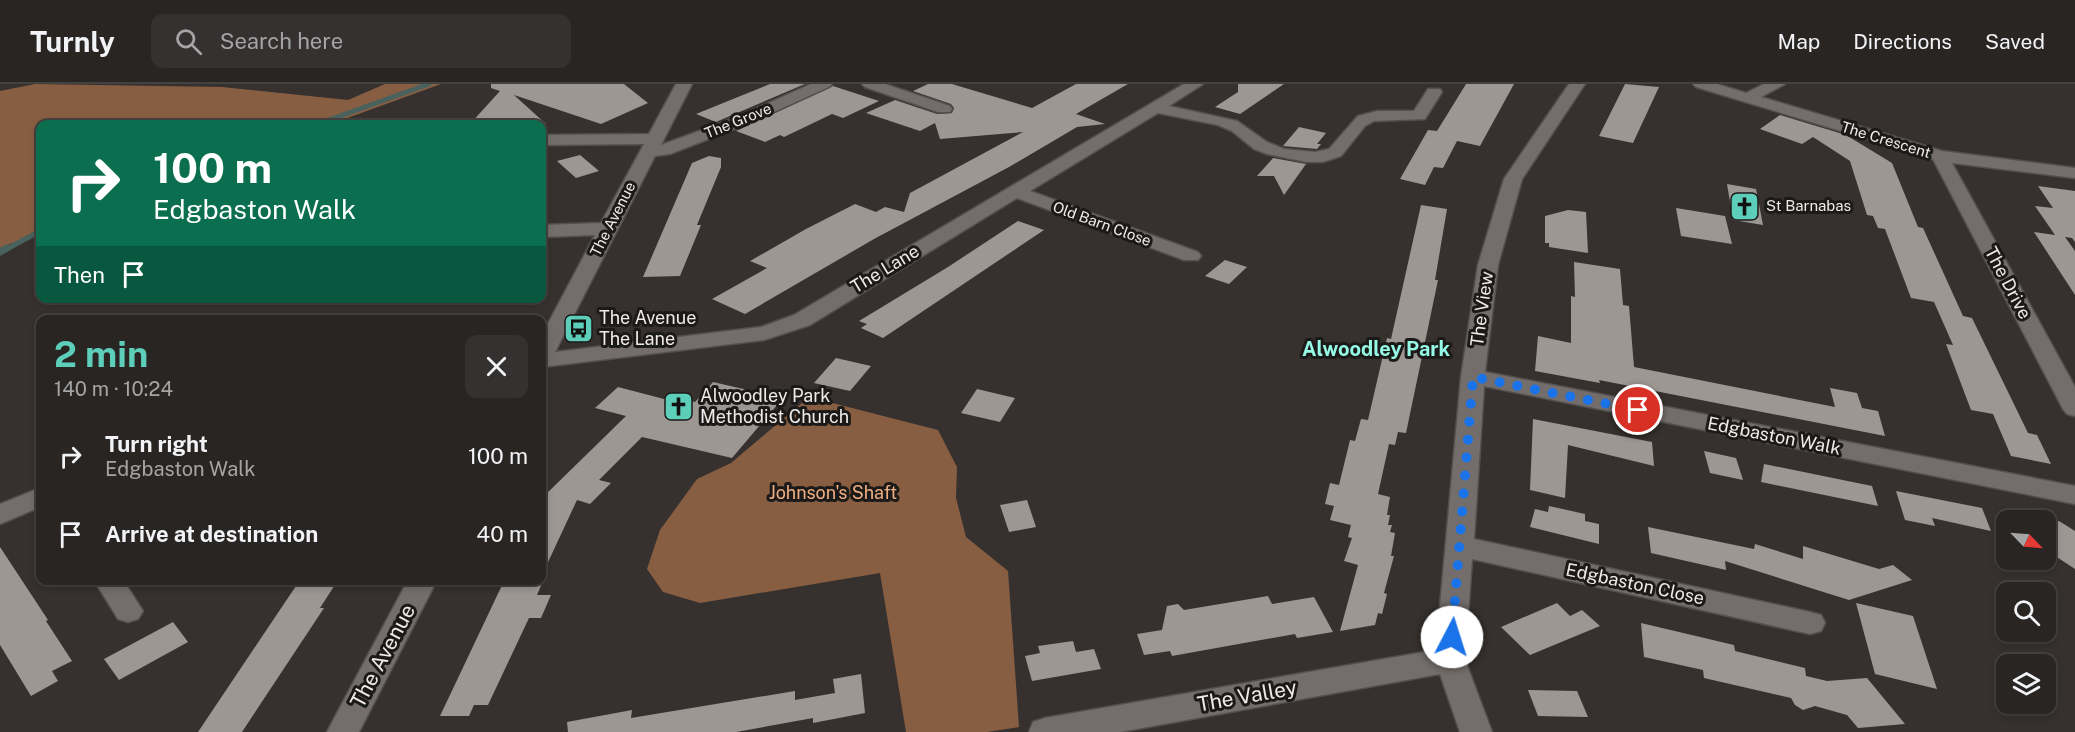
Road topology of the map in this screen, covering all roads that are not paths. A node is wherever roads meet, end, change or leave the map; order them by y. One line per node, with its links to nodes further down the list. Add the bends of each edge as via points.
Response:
1 (684, 84): 13 (street, The Avenue)
2 (824, 84): 13 (street, The Grove, via 664,150)
3 (870, 84): 11 (street)
4 (1195, 84): 10 (street, The Lane)
5 (1577, 84): 22 (street, The View, via 1513,178 1488,265)
6 (1701, 84): 9 (street, The Crescent)
7 (1777, 84): 9 (street)
8 (1434, 92): 10 (street, via 1419,116 1366,118 1351,129 1344,143 1331,154 1314,156 1265,148 1242,128)
9 (1747, 98): 14 (street, The Crescent)
10 (1156, 107): 16 (street, The Lane)
11 (944, 109)
12 (546, 140): 13 (street, The Grove)
13 (652, 145): 17 (street, The Avenue)
14 (1940, 156): 15 (street, The Crescent); 23 (street, The Drive)
15 (2075, 173)
16 (1014, 191): 19 (street, Old Barn Close); 21 (street, The Lane, via 802,320 783,327 764,333)
17 (609, 229): 18 (street); 20 (street, The Avenue)
18 (546, 231)
19 (1191, 256)
20 (546, 347)
21 (546, 360)
22 (1473, 377): 24 (street, Edgbaston Walk); 27 (street, The View)
23 (2075, 409)
24 (2075, 495)
25 (36, 499): 26 (street)
26 (0, 515)
27 (1459, 546): 31 (street, Edgbaston Close); 32 (street, The View)
28 (111, 585): 30 (street)
29 (420, 585): 33 (street, The Avenue)
30 (128, 611)
31 (1810, 623)
32 (1450, 660): 34 (street, The Valley); 35 (street, The View)
33 (343, 732)
34 (1045, 732)
35 (1476, 732)

